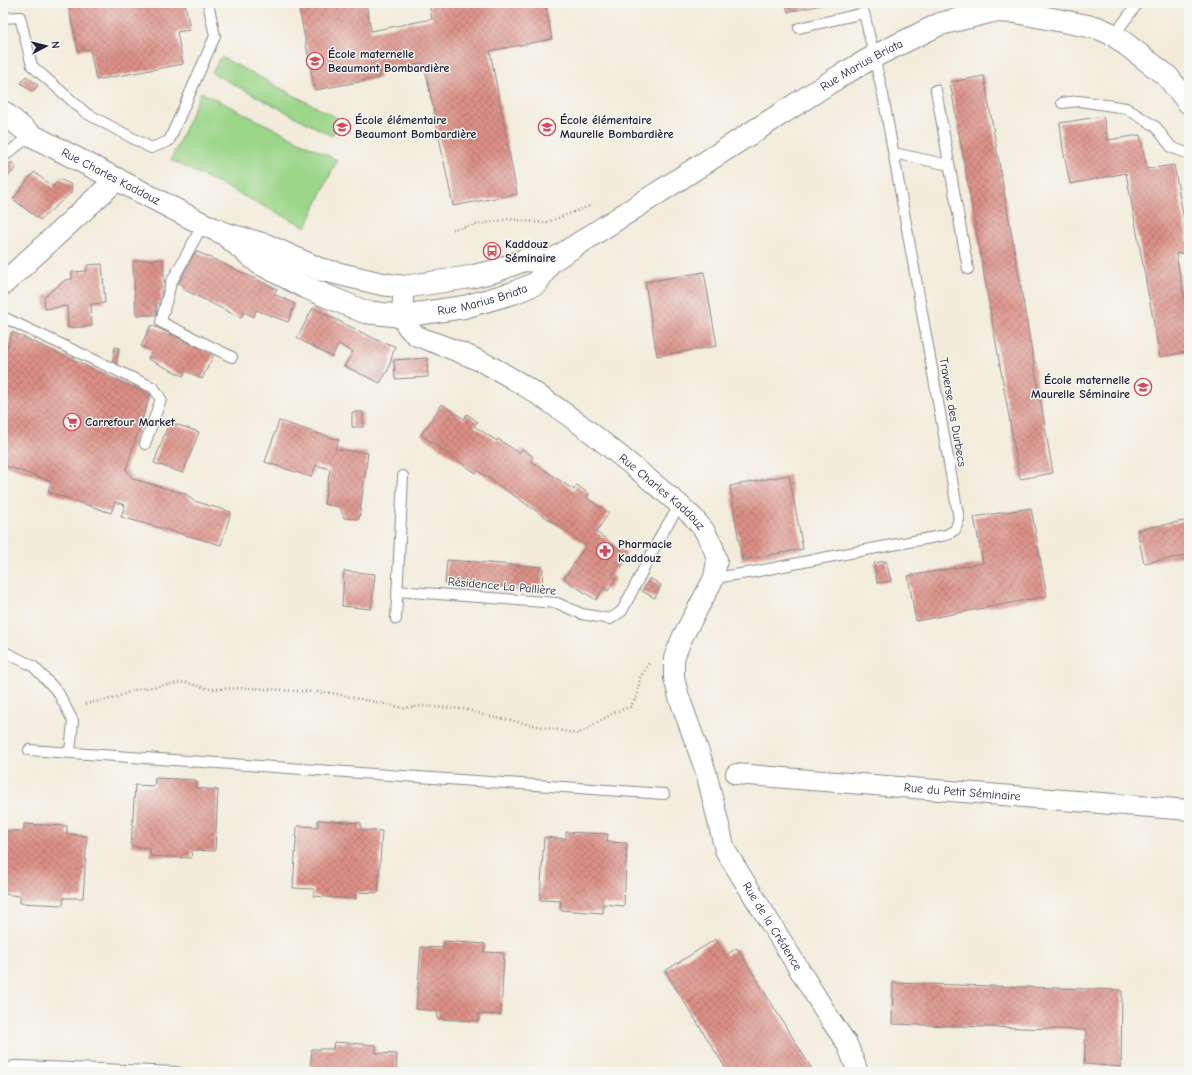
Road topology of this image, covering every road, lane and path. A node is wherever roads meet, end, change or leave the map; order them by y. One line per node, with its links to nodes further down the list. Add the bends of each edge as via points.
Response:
1 (208, 3): 4 (lane, via 214,36 169,141 151,148 86,113 32,66 20,17)
2 (1138, 3): 6 (lane)
3 (992, 7): 6 (street, Rue Marius Briata, via 1098,28); 7 (street, Rue Marius Briata, via 940,24)
4 (3, 18)
5 (799, 28): 7 (lane, Traverse des Durbecs, via 864,13)
6 (1114, 35): 10 (street, Rue Marius Briata, via 1167,76)
7 (875, 56): 13 (lane, Traverse des Durbecs); 19 (street, Rue Marius Briata)
8 (936, 90): 16 (lane)
9 (1062, 103): 14 (lane, via 1079,101 1126,108 1156,127 1171,147)
10 (1189, 103)
11 (3, 112): 12 (street, Rue Charles Kaddouz)
12 (31, 134): 15 (lane); 17 (street, Rue Charles Kaddouz)
13 (894, 153): 16 (lane); 32 (lane, Traverse des Durbecs, via 959,519 955,530 946,535)
14 (1189, 154)
15 (3, 157)
16 (949, 165): 23 (lane)
17 (117, 179): 18 (street, Rue Charles Kaddouz); 24 (street)
18 (203, 224): 21 (street, Rue Charles Kaddouz); 28 (lane, via 171,283 161,322)
19 (605, 226): 20 (path, via 592,204 545,223 509,219); 22 (street, Rue Marius Briata)
20 (452, 229)
21 (223, 233): 25 (street, Rue Charles Kaddouz, via 266,245 319,269); 26 (street, Rue Charles Kaddouz, via 259,263 305,287 365,312)
22 (550, 262): 25 (street, Rue Marius Briata, via 524,260 476,276); 26 (street, Rue Marius Briata, via 537,283 512,293 464,307)
23 (968, 269)
24 (3, 284)
25 (404, 287): 26 (street)
26 (402, 316): 31 (street, Rue Charles Kaddouz, via 408,330 417,336 489,365 541,396 590,431)
27 (3, 317): 29 (lane, via 154,388 161,399)
28 (232, 357)
29 (145, 444)
30 (403, 476): 33 (lane)
31 (680, 505): 32 (street, Rue Charles Kaddouz, via 704,530 713,547 717,560); 33 (lane, Résidence La Pallière, via 662,533 622,611 610,619 582,614 557,604)
32 (714, 578): 35 (street, Rue Charles Kaddouz)
33 (398, 591): 34 (lane)
34 (396, 619)
35 (679, 645): 37 (path, via 659,649 640,678 637,697 630,707 616,711 578,734 464,709 424,706 404,708 332,693 249,688 209,689 184,682 133,690 115,698); 40 (street, Rue Charles Kaddouz, via 674,658 674,678)
36 (3, 651): 37 (lane, via 33,666 58,692)
37 (66, 708): 39 (lane, via 73,721)
38 (29, 750): 39 (lane)
39 (70, 753): 42 (lane)
40 (706, 772): 46 (street, Rue de la Crédence, via 725,850 847,1044)
41 (736, 774): 43 (street, Rue du Petit Séminaire)
42 (664, 794)
43 (1189, 810)
44 (5, 1072): 45 (lane, via 14,1066)
45 (177, 1072)
46 (858, 1072)

